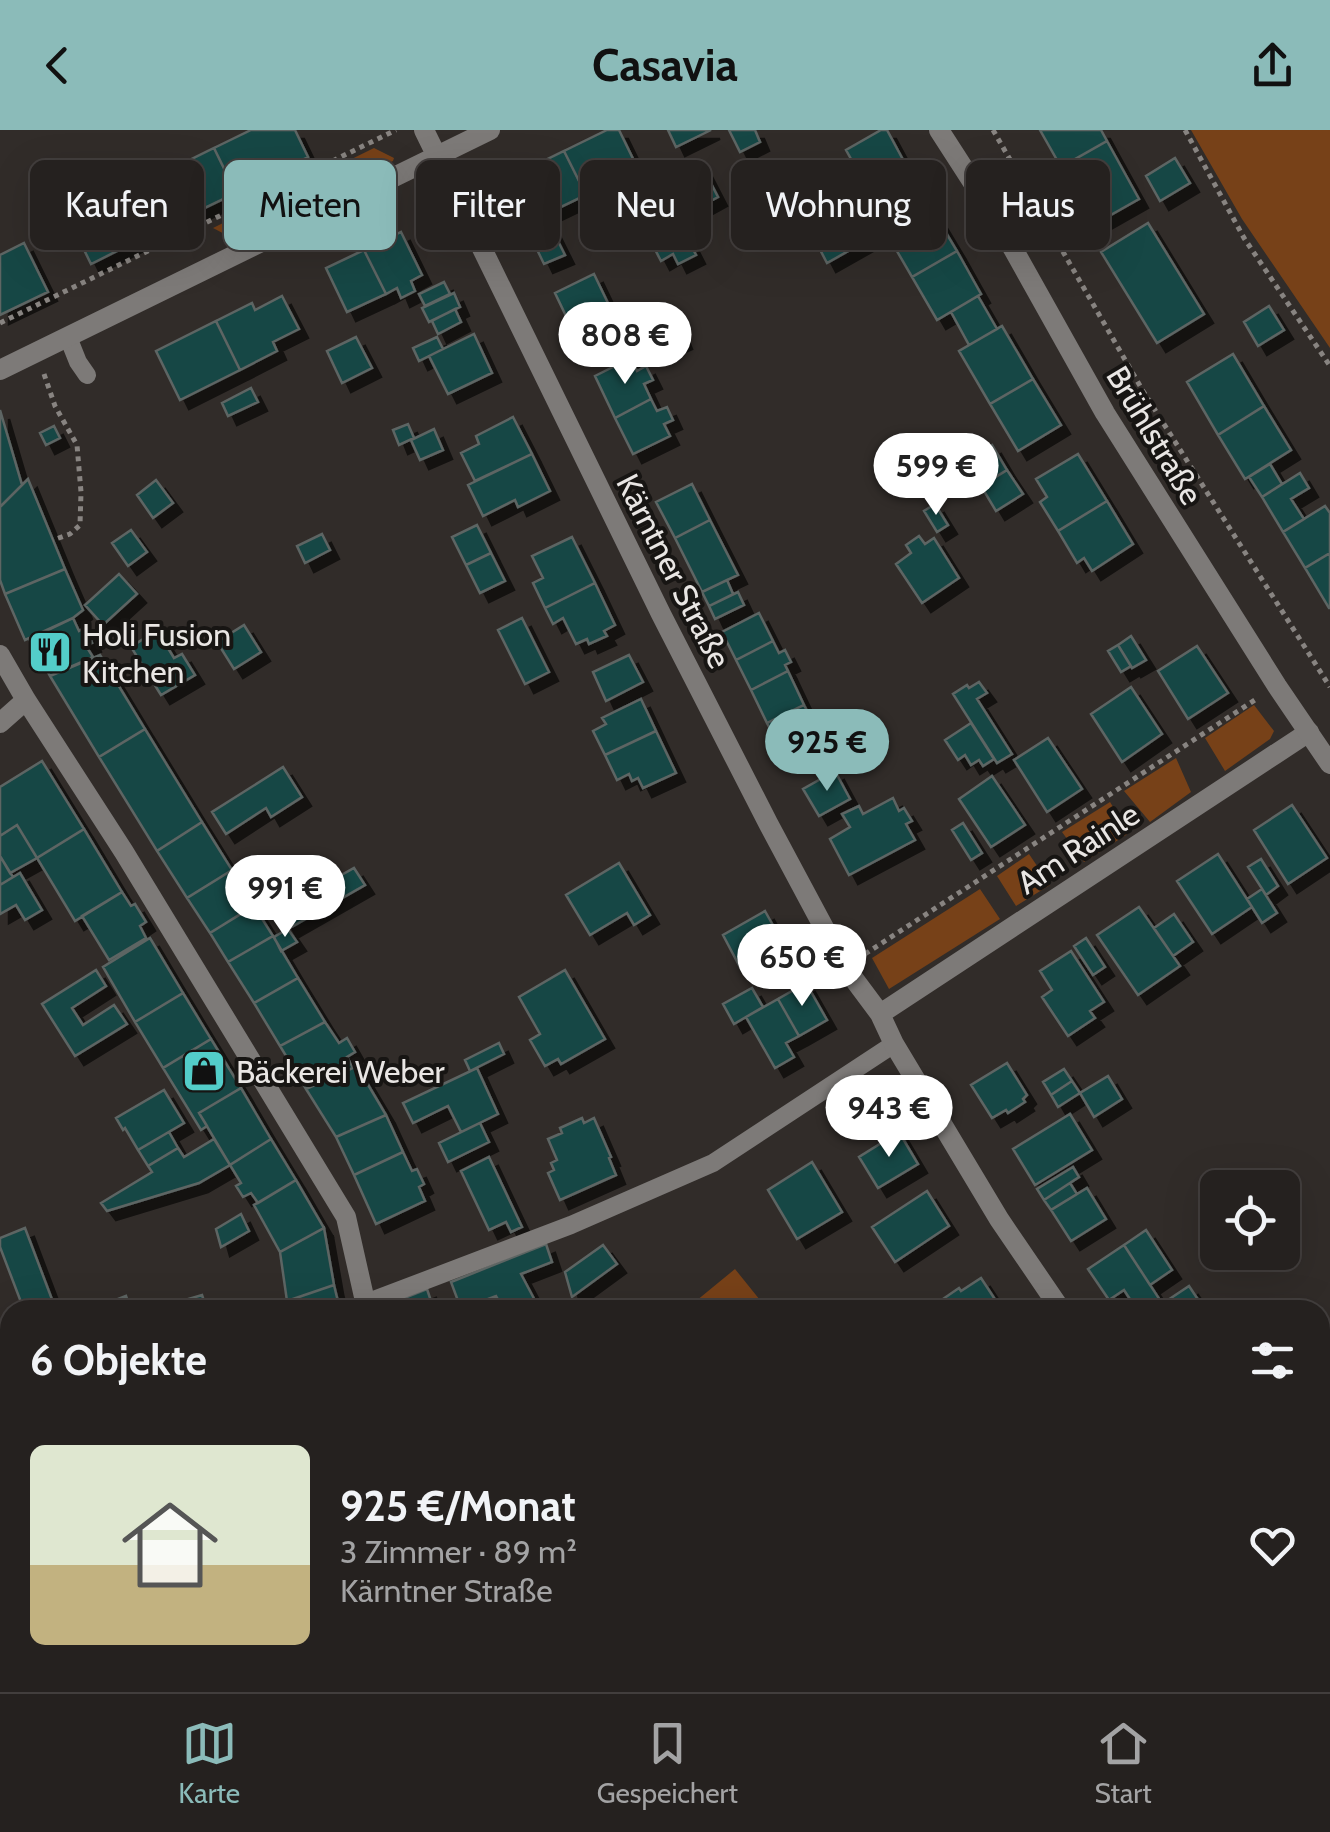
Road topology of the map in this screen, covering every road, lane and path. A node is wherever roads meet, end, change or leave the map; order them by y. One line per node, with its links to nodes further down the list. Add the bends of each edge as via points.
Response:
1 (396, 130): 8 (path)
2 (424, 130): 7 (street, Kärntner Straße)
3 (490, 130): 7 (street)
4 (939, 130): 16 (street, Brühlstraße, via 1104,413)
5 (993, 130): 17 (path, via 1144,391)
6 (1184, 130): 11 (path, via 1244,238)
7 (436, 156): 9 (street); 22 (street, Kärntner Straße, via 660,614)
8 (0, 323)
9 (68, 337): 10 (street); 13 (lane)
10 (37, 352): 12 (street); 14 (path, via 77,446 80,525)
11 (1330, 366)
12 (0, 370)
13 (86, 375)
14 (53, 540)
15 (0, 655): 18 (street)
16 (1278, 686): 20 (street, Brühlstraße); 22 (path)
17 (1330, 686)
18 (26, 700): 19 (street); 25 (street, via 346,1217)
19 (0, 722)
20 (1308, 732): 21 (street, Brühlstraße); 23 (street, Am Rainle)
21 (1330, 764)
22 (845, 967): 23 (street, Kärntner Straße)
23 (880, 1014): 24 (street, Kärntner Straße)
24 (894, 1044): 26 (lane, via 713,1163); 27 (street, Kärntner Straße)
25 (365, 1300)
26 (381, 1300)
27 (1054, 1300)

